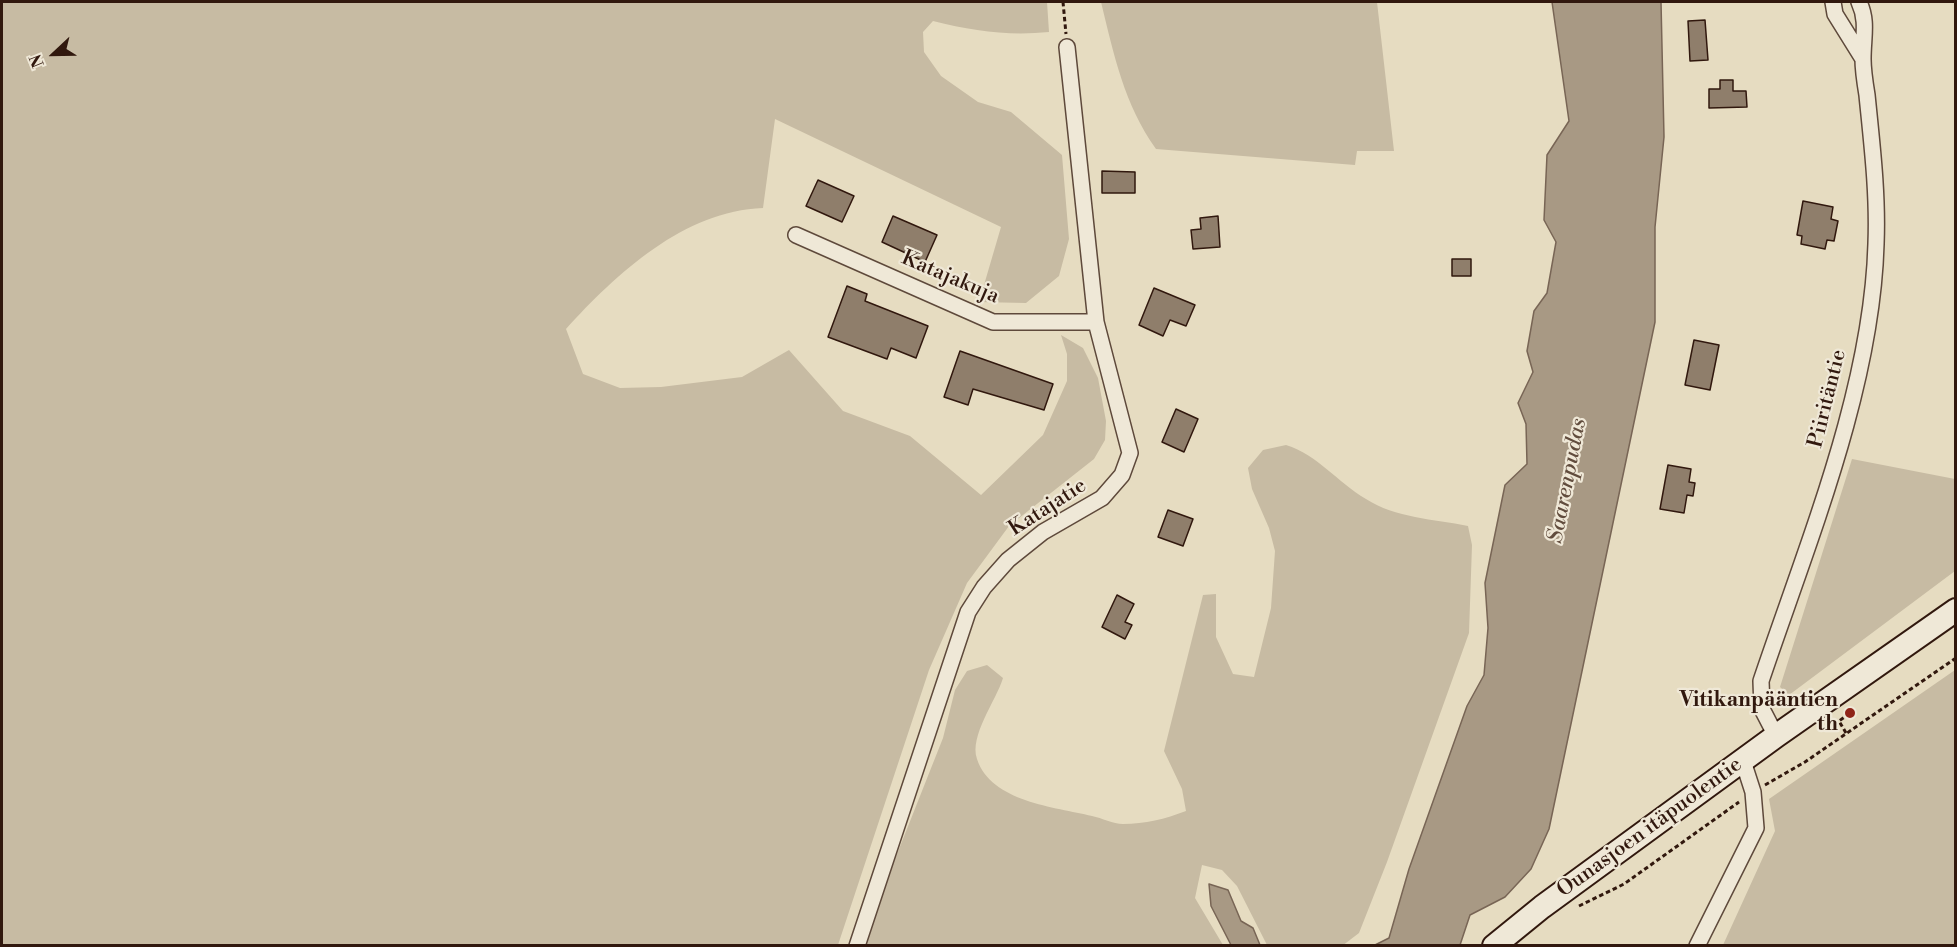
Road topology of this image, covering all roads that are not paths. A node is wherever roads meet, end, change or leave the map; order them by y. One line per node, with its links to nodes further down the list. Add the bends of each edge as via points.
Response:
1 (1833, 2): 4 (street, Piiritäntie, via 1835,14)
2 (1859, 2): 4 (street, Piiritäntie, via 1866,16)
3 (1067, 47): 6 (street, Katajatie)
4 (1863, 59): 8 (street, Piiritäntie, via 1877,197 1869,314 1830,476 1761,681 1762,709)
5 (796, 235): 6 (street, Katajakuja, via 993,322)
6 (1096, 322): 10 (street, Katajatie, via 1130,453 1122,475 1102,498 1043,532 1008,560 968,612)
7 (1956, 610): 8 (main road, Ounasjoen itäpuolentie)
8 (1776, 736): 9 (main road, Ounasjoen itäpuolentie)
9 (1743, 761): 11 (main road, Ounasjoen itäpuolentie); 12 (street, via 1754,792 1756,828)
10 (856, 945)
11 (1494, 945)
12 (1697, 945)

